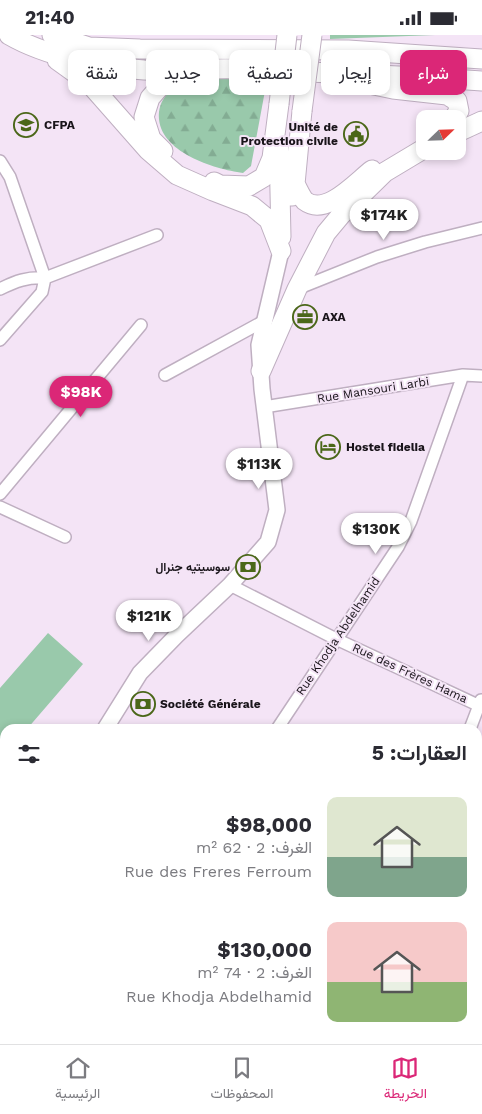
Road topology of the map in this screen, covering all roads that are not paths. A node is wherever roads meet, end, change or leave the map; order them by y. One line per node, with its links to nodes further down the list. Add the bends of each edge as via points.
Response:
1 (10, 35): 6 (highway)
2 (52, 35): 7 (highway, via 89,47)
3 (175, 35): 7 (highway)
4 (287, 35): 16 (highway, bridge)
5 (312, 35): 23 (highway, bridge)
6 (36, 47): 9 (highway, via 78,61); 26 (highway, via 88,83 148,150 178,175 252,206 269,220)
7 (140, 49): 8 (highway, via 348,50)
8 (482, 59)
9 (146, 69)
10 (219, 70): 11 (highway)
11 (321, 74)
12 (390, 75): 13 (highway)
13 (482, 81)
14 (390, 88): 17 (highway, via 446,95 457,101)
15 (153, 95): 16 (highway, via 144,117 151,139 168,157 220,185 248,187 264,177 272,158)
16 (279, 104): 26 (highway)
17 (459, 110)
18 (482, 121): 19 (highway)
19 (466, 128)
20 (416, 140): 23 (highway, via 391,155 332,202 313,205 304,199)
21 (416, 153): 29 (highway, via 385,172 341,215 326,233)
22 (0, 161): 27 (street, via 10,177)
23 (295, 184): 26 (highway)
24 (482, 228): 29 (street, via 377,257)
25 (157, 235): 27 (street)
26 (281, 251): 30 (main road)
27 (45, 279): 28 (street, via 15,281); 32 (street, via 42,292)
28 (0, 289)
29 (297, 289): 36 (highway)
30 (264, 321): 33 (street); 36 (main road, via 259,345)
31 (141, 325): 38 (street)
32 (0, 340)
33 (165, 375)
34 (463, 375): 35 (street, Rue Mansouri Larbi); 37 (street, Rue Mansouri Larbi); 42 (street, Rue Khodja Abdelhamid, via 411,521 398,547)
35 (482, 375)
36 (261, 380): 37 (main road)
37 (264, 407): 41 (main road, via 277,510 268,542)
38 (0, 494)
39 (0, 507): 40 (street)
40 (65, 537)
41 (230, 585): 42 (street, Rue des Frères Hama); 44 (main road, via 140,673)
42 (336, 639): 43 (street, Rue des Frères Hama); 45 (street, Rue Khodja Abdelhamid)
43 (481, 704): 46 (street)
44 (108, 724)
45 (280, 724)
46 (472, 724)

